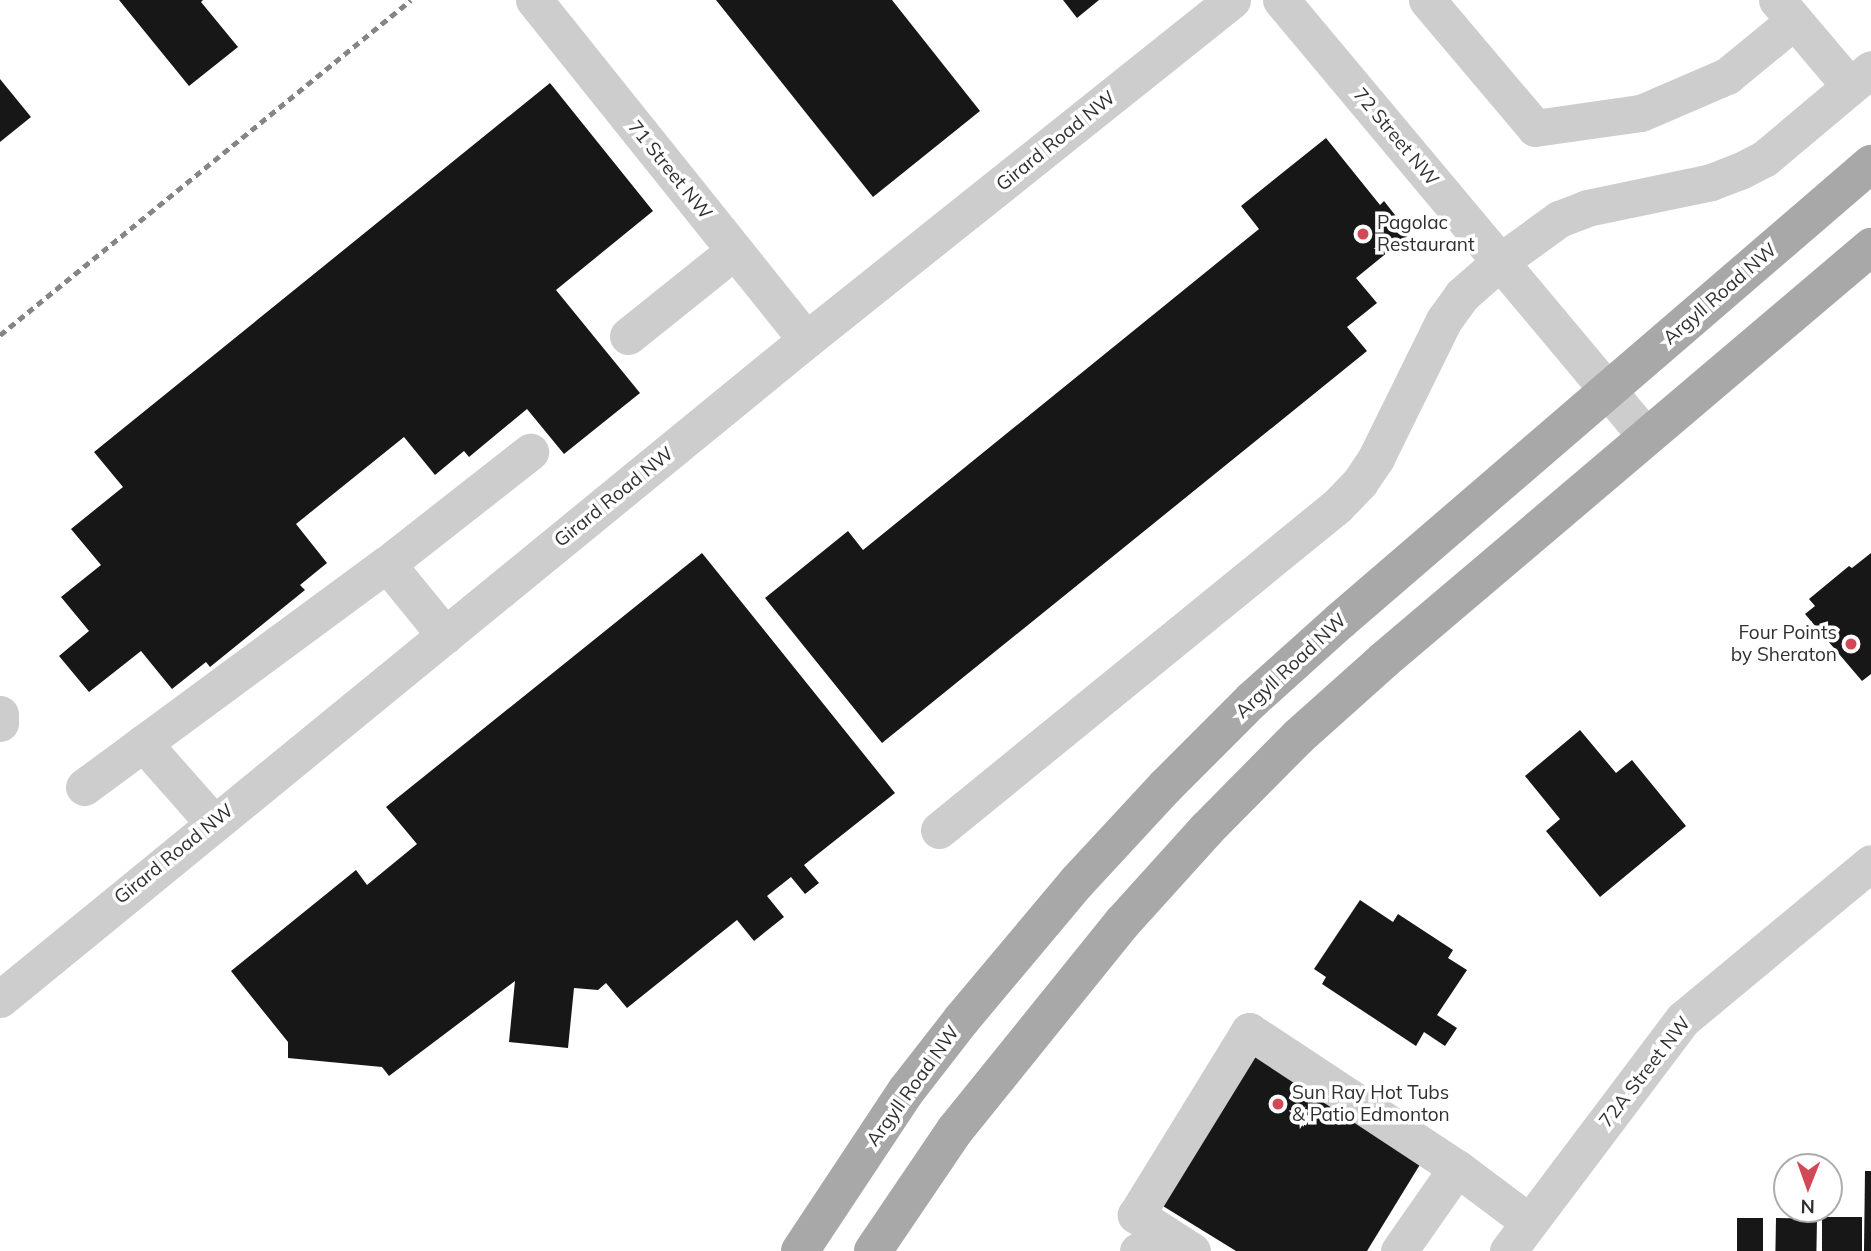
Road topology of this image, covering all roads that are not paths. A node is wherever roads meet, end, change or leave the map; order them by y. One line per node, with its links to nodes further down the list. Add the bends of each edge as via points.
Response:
1 (534, 0): 9 (street, 71 Street NW)
2 (1232, 0): 12 (street, Girard Road NW)
3 (1281, 0): 10 (street, 72 Street NW)
4 (1427, 0): 5 (street, via 1535,128 1641,113 1727,76)
5 (1785, 7): 6 (street)
6 (1861, 78): 10 (street, via 1765,158 1740,171 1711,182 1587,208 1559,219)
7 (1871, 164): 13 (main road, Argyll Road NW)
8 (1871, 247): 14 (main road)
9 (734, 251): 11 (street); 12 (street, 71 Street NW)
10 (1501, 261): 13 (street, 72 Street NW); 23 (street, via 1462,295 1444,320 1376,458 1337,506)
11 (628, 336)
12 (806, 340): 17 (street, Girard Road NW)
13 (1609, 389): 14 (street, 72 Street NW); 28 (main road, Argyll Road NW, via 1252,700 1157,796 961,1019 906,1091)
14 (1646, 436): 29 (main road, via 1355,685 1207,829 1123,922 1007,1064 955,1130)
15 (530, 452): 16 (street)
16 (387, 564): 17 (street); 20 (street)
17 (445, 635): 22 (street, Girard Road NW)
18 (0, 714): 19 (street)
19 (0, 723)
20 (143, 743): 21 (street); 22 (street)
21 (84, 787)
22 (213, 822): 25 (street, Girard Road NW)
23 (939, 830)
24 (1871, 863): 27 (street, 72A Street NW, via 1683,1019)
25 (0, 999)
26 (1457, 1168): 27 (street); 30 (street, via 1249,1031 1136,1215); 31 (street)
27 (1529, 1222): 32 (street, 72A Street NW)
28 (800, 1251)
29 (873, 1251)
30 (1192, 1251)
31 (1399, 1251)
32 (1508, 1251)

